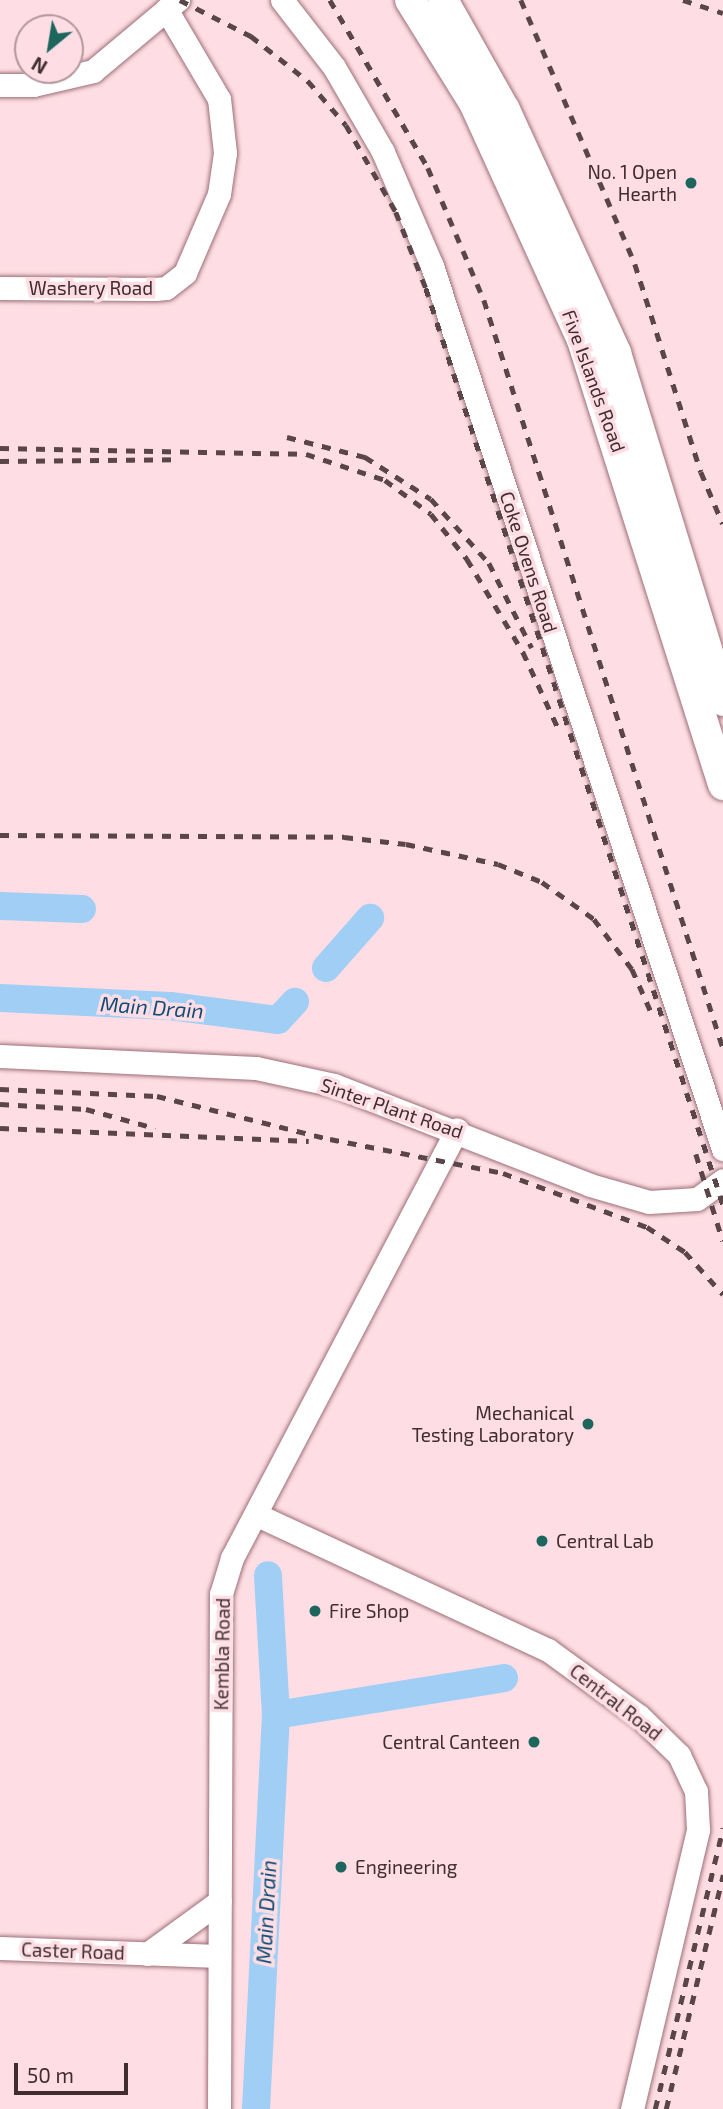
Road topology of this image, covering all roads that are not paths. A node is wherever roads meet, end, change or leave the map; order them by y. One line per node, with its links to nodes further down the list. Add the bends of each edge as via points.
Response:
1 (282, 0): 11 (street, Coke Ovens Road, via 334,68 383,152 432,266)
2 (411, 0): 8 (main road, Five Islands Road, via 474,103 582,340)
3 (443, 0): 7 (main road, Five Islands Road, via 505,110 616,353)
4 (172, 5): 5 (street, via 93,71 33,85); 6 (street, Washery Road, via 219,99 225,153 219,194 185,274 166,288 155,289)
5 (0, 85)
6 (0, 288)
7 (723, 701)
8 (723, 785)
9 (0, 1056): 10 (street, Sinter Plant Road, via 256,1068 334,1084)
10 (457, 1129): 12 (street, Sinter Plant Road, via 590,1185 649,1202 697,1199); 13 (street, Kembla Road)
11 (723, 1149)
12 (723, 1180)
13 (257, 1514): 14 (street, Kembla Road, via 232,1558 221,1594); 19 (street, Central Road, via 548,1650 639,1716 679,1755 696,1791 698,1830)
14 (220, 1901): 16 (street, Caster Road); 17 (street, Kembla Road)
15 (0, 1948): 16 (street, Caster Road)
16 (146, 1954): 17 (street, Caster Road)
17 (219, 1956): 18 (street, Kembla Road)
18 (219, 2109)
19 (632, 2109)

